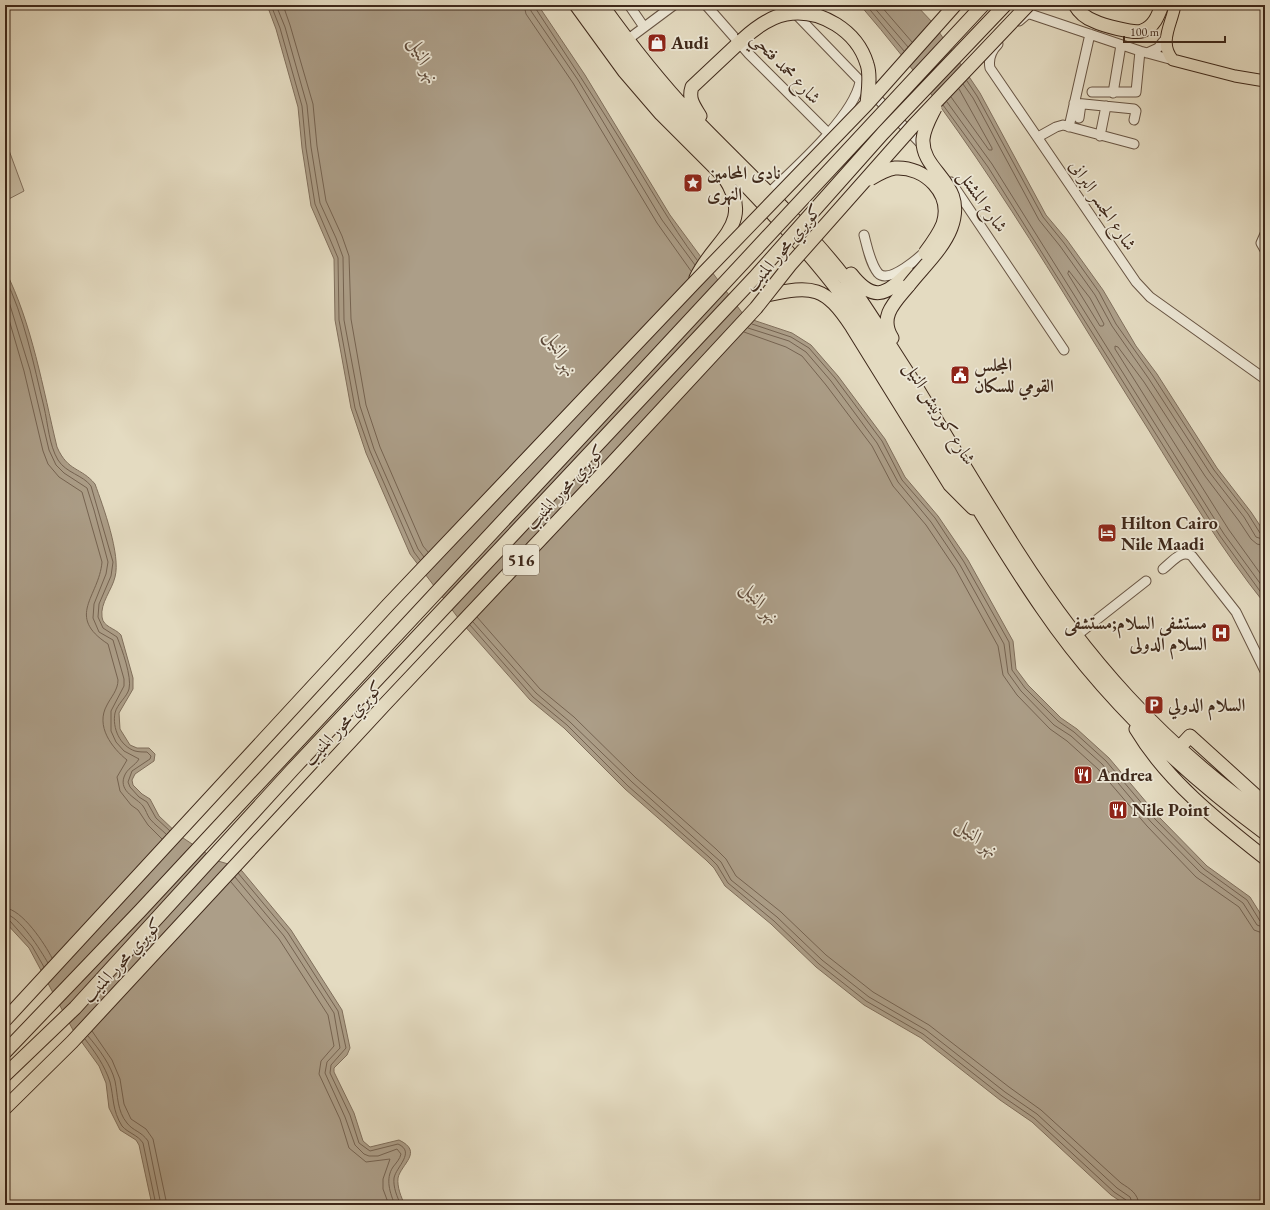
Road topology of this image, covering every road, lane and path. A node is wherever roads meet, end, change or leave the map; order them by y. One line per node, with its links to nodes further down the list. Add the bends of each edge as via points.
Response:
1 (576, 5): 47 (highway, bridge, via 624,70 670,124 724,177 734,195 733,224 723,241 705,262)
2 (588, 5): 52 (highway, شارع كورنيش النيل, via 657,92 785,227 838,291 890,366)
3 (602, 5): 18 (highway, شارع كورنيش النيل)
4 (629, 5): 15 (street)
5 (674, 5): 15 (street)
6 (706, 5): 19 (street, شارع محمد فتحي)
7 (787, 5): 24 (street, شارع المشتل)
8 (954, 5): 29 (highway, كوبري محور المنيب, bridge)
9 (983, 5): 65 (highway, كوبري محور المنيب / 516, bridge, via 140,912)
10 (1005, 5): 66 (highway, كوبري محور المنيب / 516, bridge, via 883,133 754,278 293,769 75,1008)
11 (1075, 5): 12 (highway, via 1083,15 1094,21 1137,32 1148,28 1155,21)
12 (1162, 5)
13 (1175, 5): 17 (main road)
14 (1027, 10): 16 (street, via 1030,14); 27 (highway, كوبري محور المنيب / 516, bridge); 37 (street, شارع الجسر البرانى, via 996,46 989,61 990,68)
15 (644, 27): 18 (street)
16 (1090, 34): 20 (street); 28 (street)
17 (1166, 38): 21 (street, via 1158,48); 22 (main road, via 1167,50)
18 (627, 40): 35 (highway, شارع كورنيش النيل)
19 (740, 41): 29 (highway, bridge, via 760,25 786,14 814,16 840,26 852,38 868,66); 34 (street, شارع محمد فتحي); 35 (highway, via 700,78 689,95)
20 (1121, 45): 21 (street); 26 (street)
21 (1144, 52): 22 (street); 26 (street, via 1136,92)
22 (1173, 60): 23 (main road)
23 (1265, 81)
24 (860, 82): 34 (street, via 856,96); 39 (street, شارع المشتل, via 915,137)
25 (1092, 92): 26 (street)
26 (1113, 93)
27 (938, 101): 41 (highway, كوبري محور المنيب / 516, bridge); 46 (highway, bridge, via 924,133 923,147 928,161 948,186 954,218 944,241)
28 (1077, 103): 30 (street); 31 (street); 33 (street)
29 (867, 104): 47 (highway, كوبري محور المنيب, bridge)
30 (1106, 106): 32 (street, via 1135,109); 36 (street)
31 (1079, 118)
32 (1134, 120)
33 (1069, 127): 36 (street); 37 (street, via 1060,125)
34 (828, 133): 40 (street)
35 (713, 136): 40 (highway, شارع كورنيش النيل)
36 (1100, 136): 38 (street)
37 (1038, 137): 51 (street, شارع الجسر البرانى, via 1143,290 1201,335)
38 (1134, 144)
39 (952, 184): 43 (street, via 944,191 947,214 938,238 910,265 887,276 880,274 872,260); 49 (street, شارع المشتل)
40 (770, 192): 44 (highway, شارع كورنيش النيل)
41 (852, 195): 46 (highway, bridge, via 871,178 894,168 907,168 919,172 938,188 944,206 943,225); 48 (highway, كوبري محور المنيب / 516, bridge)
42 (1265, 234): 45 (street, via 1260,243)
43 (864, 235)
44 (814, 240): 46 (highway, via 830,250 868,291 877,293); 50 (highway, شارع كورنيش النيل, via 851,286)
45 (1265, 250)
46 (909, 279): 50 (highway, via 890,308 886,319 888,331 907,363)
47 (694, 283): 64 (highway, كوبري محور المنيب, bridge, via 388,606)
48 (767, 295): 52 (highway, via 802,289 819,292 834,302 957,494); 67 (highway, كوبري محور المنيب / 516, bridge, via 72,1042)
49 (1064, 350)
50 (909, 376): 55 (highway, شارع كورنيش النيل, via 1018,552)
51 (1265, 379)
52 (983, 515): 57 (highway, شارع كورنيش النيل, via 1043,610 1096,679)
53 (1163, 569): 56 (street, via 1182,553 1192,556 1236,612)
54 (1146, 581): 55 (street)
55 (1076, 636): 58 (highway, شارع كورنيش النيل, via 1128,698)
56 (1265, 671)
57 (1126, 712): 59 (highway, شارع كورنيش النيل, via 1174,760); 63 (highway, via 1144,743 1167,771 1192,796)
58 (1178, 749): 59 (highway, شارع كورنيش النيل); 60 (highway, via 1190,736)
59 (1217, 788): 61 (highway, شارع كورنيش النيل); 62 (highway, شارع كورنيش النيل)
60 (1265, 804)
61 (1265, 817)
62 (1265, 833)
63 (1265, 858)
64 (5, 1020)
65 (5, 1052)
66 (5, 1075)
67 (5, 1108)

